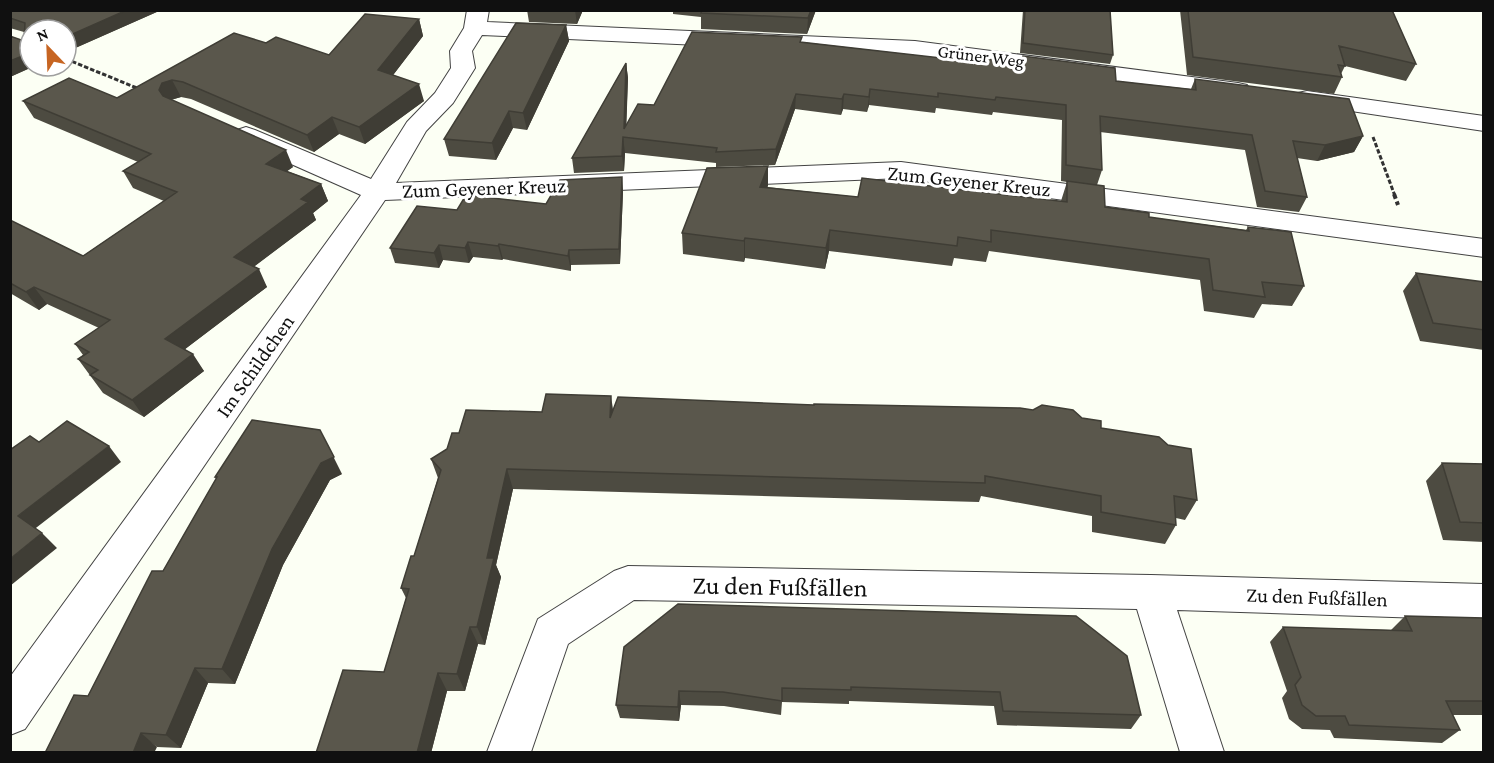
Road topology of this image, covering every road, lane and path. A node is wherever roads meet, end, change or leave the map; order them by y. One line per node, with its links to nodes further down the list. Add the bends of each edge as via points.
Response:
1 (476, 19): 4 (street, Grüner Weg, via 915,48); 9 (street, Im Schildchen, via 461,51 463,68 444,98 416,127)
2 (78, 64): 3 (path)
3 (139, 89)
4 (1263, 93)
5 (1286, 96): 6 (street)
6 (1368, 106): 7 (street); 10 (path, via 1371,132)
7 (1484, 124)
8 (225, 125): 9 (street, Zum Geyener Kreuz)
9 (377, 192): 10 (street, Zum Geyener Kreuz, via 901,170); 14 (street, Im Schildchen)
10 (1413, 239): 11 (street, Zum Geyener Kreuz)
11 (1484, 248)
12 (1151, 592): 13 (street, Zu den Fußfällen); 15 (street, Zu den Fußfällen, via 628,583 552,632); 16 (street)
13 (1484, 602)
14 (10, 714)
15 (510, 753)
16 (1202, 753)

